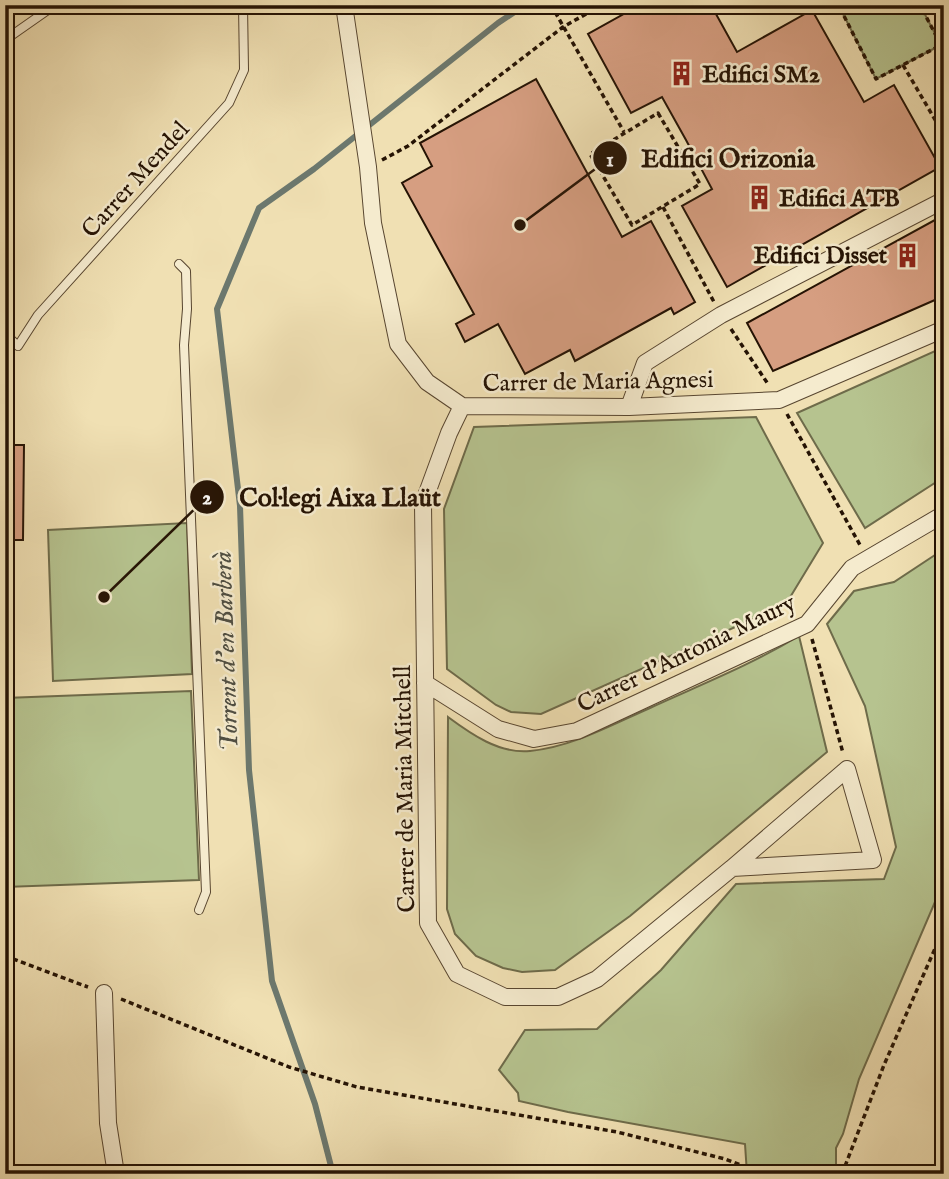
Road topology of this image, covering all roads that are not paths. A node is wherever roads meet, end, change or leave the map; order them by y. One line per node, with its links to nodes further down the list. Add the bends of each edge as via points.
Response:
1 (55, 5): 4 (lane)
2 (243, 5): 8 (lane, Carrer Mendel, via 244,70 229,103 38,315 18,346)
3 (344, 5): 9 (street, Carrer de Maria Agnesi, via 373,223 398,344 427,382)
4 (5, 40)
5 (944, 200): 10 (street, via 721,315 645,363)
6 (179, 264): 14 (lane, via 186,271 184,358 206,892)
7 (944, 328): 10 (street, Carrer de Maria Agnesi, via 779,400)
8 (5, 334)
9 (462, 406): 10 (street, Carrer de Maria Agnesi); 12 (street, Carrer de Maria Mitchell, via 423,504)
10 (629, 407)
11 (944, 514): 12 (street, Carrer d'Antonia Maury, via 852,568 807,624 577,731 534,739 498,729)
12 (425, 683): 13 (street, Carrer de Maria Mitchell, via 428,923 457,974 505,998 558,997 597,979)
13 (732, 868): 13 (street, Carrer de Maria Mitchell, via 873,860 847,769)
14 (199, 910)
15 (104, 992): 16 (street, via 108,1122)
16 (116, 1174)

